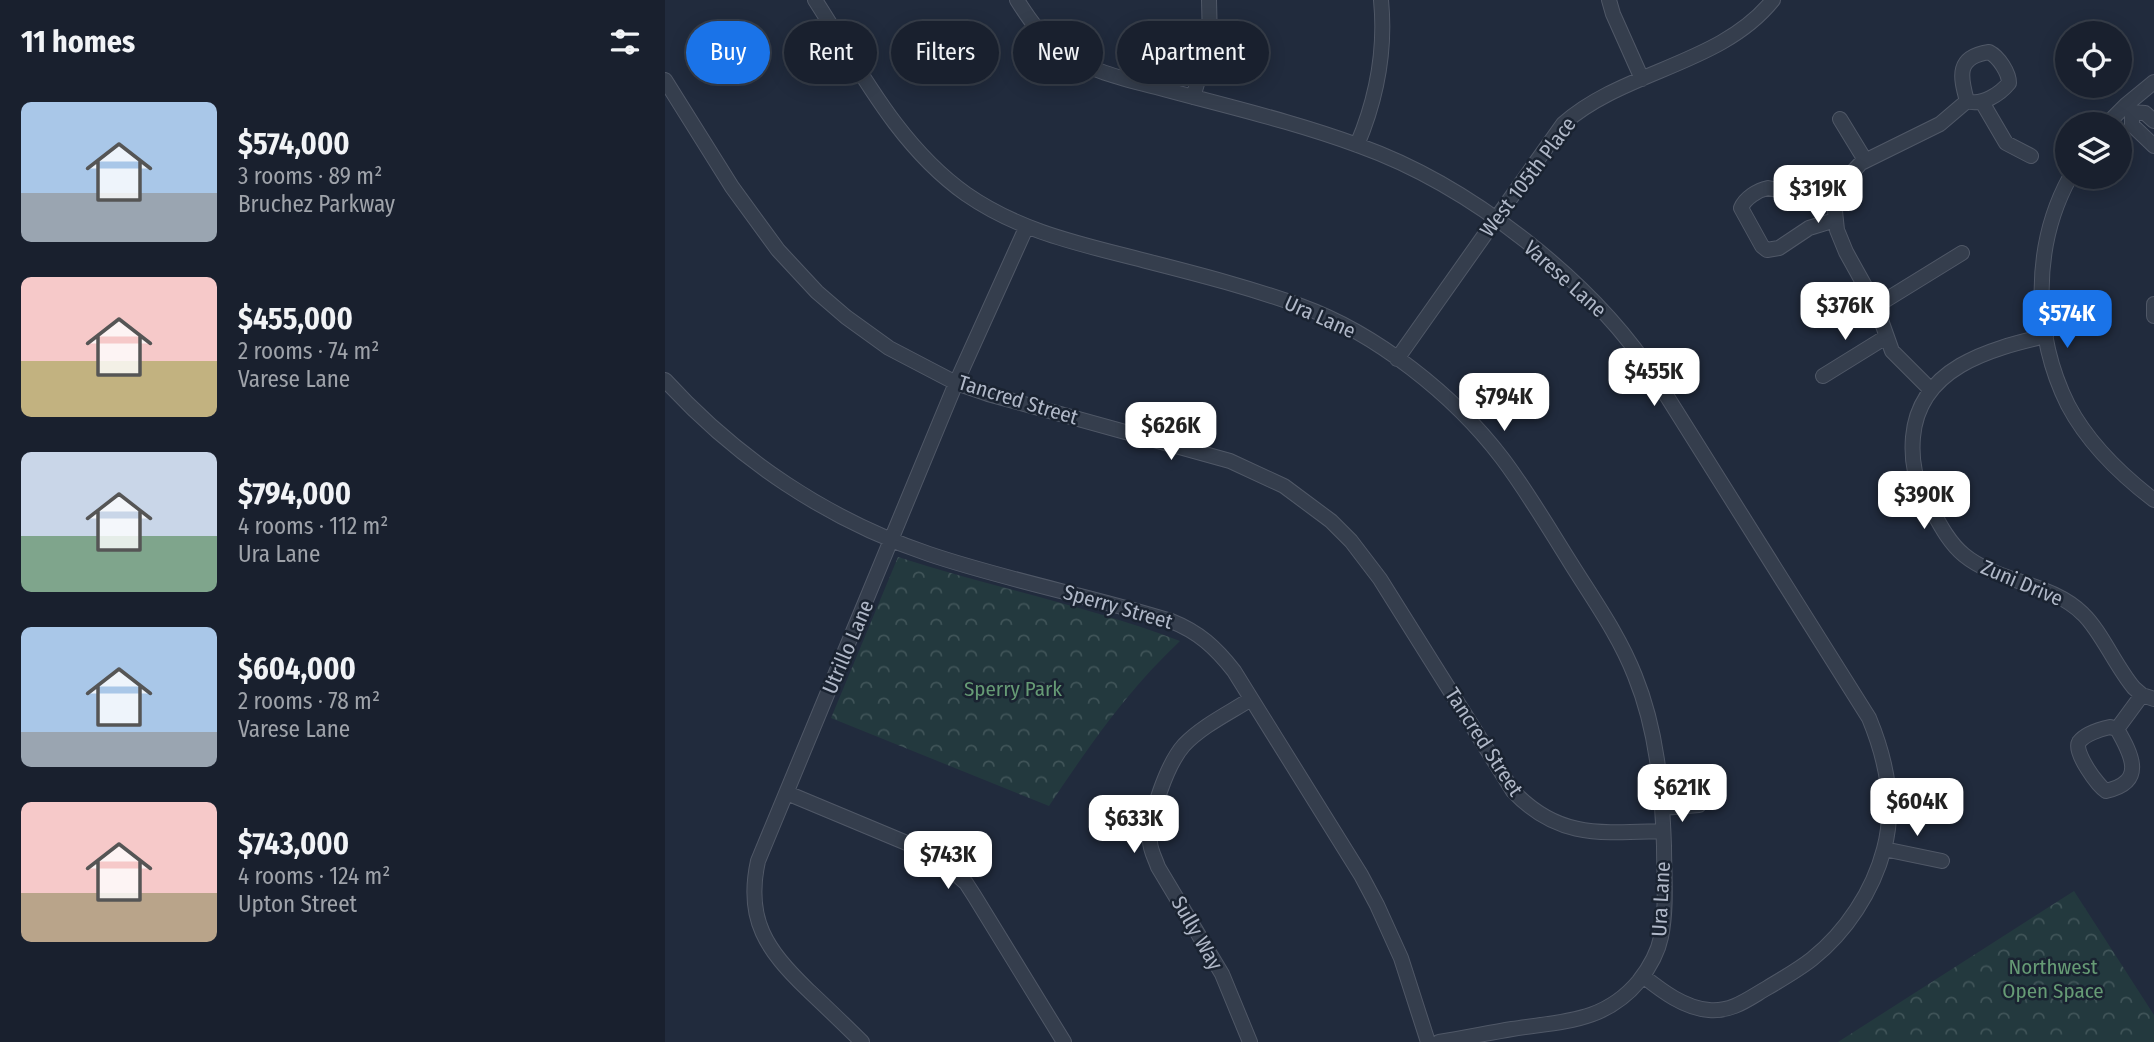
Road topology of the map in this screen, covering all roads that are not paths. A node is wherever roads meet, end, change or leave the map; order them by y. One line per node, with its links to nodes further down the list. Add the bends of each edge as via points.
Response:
1 (815, 0): 23 (street, Ura Lane, via 887,111 923,156 961,191)
2 (1017, 0): 10 (street, Varese Lane, via 1041,33 1075,60)
3 (1209, 0): 10 (street, via 1210,41)
4 (1381, 0): 15 (street, via 1380,75)
5 (1609, 0): 7 (street)
6 (1773, 0): 7 (street, West 105th Place, via 1741,30)
7 (1642, 79): 21 (street, West 105th Place, via 1579,110 1563,124)
8 (665, 80): 33 (street, Tancred Street, via 752,218 817,292 869,335)
9 (2154, 82): 11 (street)
10 (1193, 97): 15 (street, Varese Lane)
11 (2129, 109): 12 (street); 14 (street); 16 (street, via 2132,125)
12 (2125, 112)
13 (1840, 120): 18 (street)
14 (2154, 121)
15 (1357, 145): 21 (street, Varese Lane, via 1408,167)
16 (2154, 146)
17 (2031, 156): 18 (street, via 2006,143 1975,102)
18 (1865, 160): 20 (street, via 1845,180)
19 (2065, 189): 28 (street, via 2044,258)
20 (1837, 202): 22 (street); 22 (street, via 1765,189 1741,208 1767,250)
21 (1495, 219): 30 (street, West 105th Place); 44 (street, Varese Lane, via 1571,279 1649,367 1869,719 1888,783)
22 (1835, 220): 26 (street, via 1846,252)
23 (1025, 228): 30 (street, Ura Lane, via 1232,283 1306,308); 33 (street, Utrillo Lane)
24 (1962, 253): 26 (street)
25 (2154, 304): 27 (street)
26 (1877, 306): 29 (street)
27 (2154, 316)
28 (2046, 336): 34 (street, via 1980,356); 35 (street, via 2059,384 2078,421 2103,455)
29 (1886, 337): 31 (street); 34 (street, via 1899,361)
30 (1397, 359): 42 (street, Ura Lane, via 1451,401 1501,457 1616,636 1647,713)
31 (1823, 376)
32 (665, 380): 36 (street, Sperry Street, via 715,431 764,470 832,513)
33 (956, 383): 36 (street, Utrillo Lane); 43 (street, Tancred Street, via 1230,461 1285,486 1331,521 1369,564 1513,791 1527,806 1556,824 1579,829)
34 (1930, 388): 37 (street, Zuni Drive, via 1914,425 1914,474 1951,542 1978,565 2068,602 2084,615 2124,676)
35 (2154, 500)
36 (892, 540): 38 (street, Sperry Street, via 1187,627 1221,654); 40 (street, Utrillo Lane)
37 (2148, 697): 39 (street, Zuni Drive)
38 (1251, 699): 49 (street, Sully Way, via 1184,746 1158,801 1150,837 1158,867 1222,974); 50 (street, Sperry Street, via 1377,905 1401,958)
39 (2117, 729): 39 (street, via 2133,771 2124,783 2106,791 2082,760 2078,746 2100,729)
40 (787, 793): 47 (street, Utrillo Lane, via 758,862 753,893 758,923 787,970); 48 (street, via 919,847 948,866 975,897)
41 (1699, 805): 42 (street)
42 (1662, 808): 43 (street, Ura Lane)
43 (1663, 831): 46 (street, Ura Lane, via 1662,935)
44 (1884, 849): 45 (street); 46 (street, Varese Lane, via 1863,899 1833,939 1803,966 1744,1002 1724,1010 1699,1008 1681,1002)
45 (1942, 861)
46 (1643, 976): 51 (street, Ura Lane, via 1620,1000 1582,1018)
47 (862, 1042)
48 (1064, 1042)
49 (1250, 1042)
50 (1427, 1042)
51 (1439, 1042)

